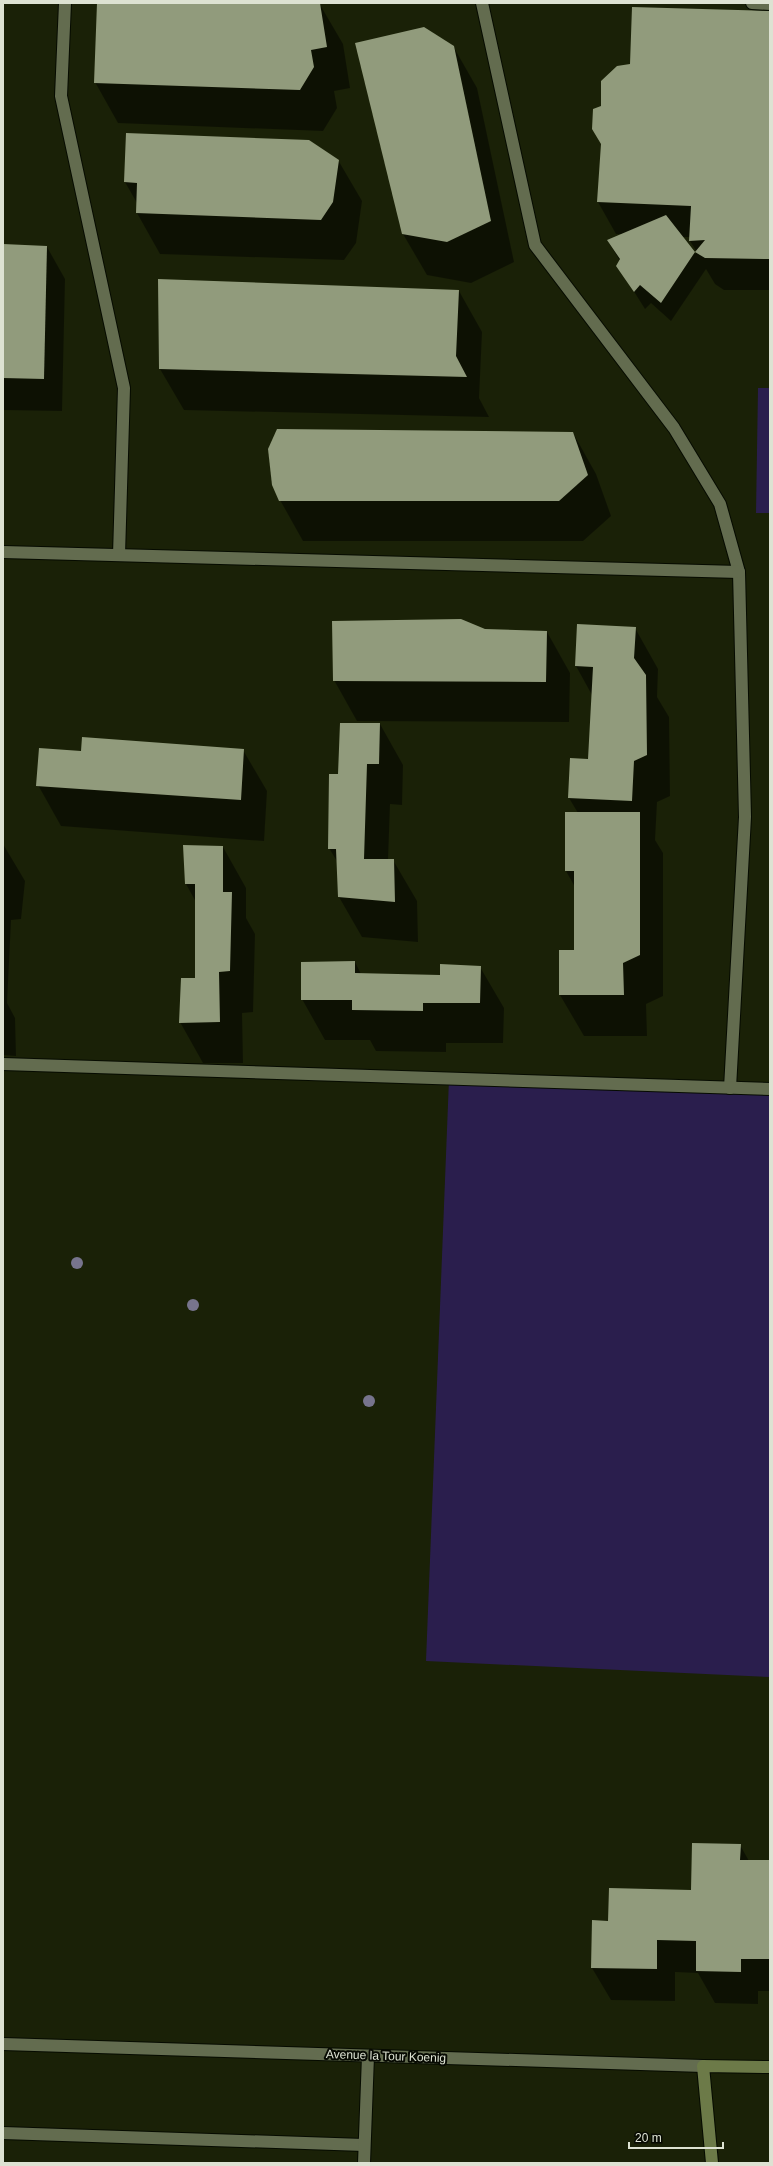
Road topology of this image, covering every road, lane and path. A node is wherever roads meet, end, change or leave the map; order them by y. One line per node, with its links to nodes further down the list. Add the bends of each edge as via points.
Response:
1 (65, 3): 6 (street, via 60,96 124,388)
2 (482, 3): 7 (street, via 535,245 674,428 720,504)
3 (752, 3): 4 (street)
4 (770, 4)
5 (3, 552): 6 (street)
6 (119, 556): 7 (street)
7 (739, 572): 9 (street, via 745,817)
8 (3, 1064): 9 (street)
9 (730, 1088): 10 (street)
10 (770, 1089)
11 (3, 2044): 12 (street, Avenue la Tour Koenig)
12 (368, 2056): 13 (street, Avenue la Tour Koenig); 16 (street)
13 (703, 2066): 14 (street, Avenue la Tour Koenig); 18 (street)
14 (770, 2067)
15 (3, 2133): 16 (street)
16 (364, 2146): 17 (street)
17 (364, 2163)
18 (712, 2163)

